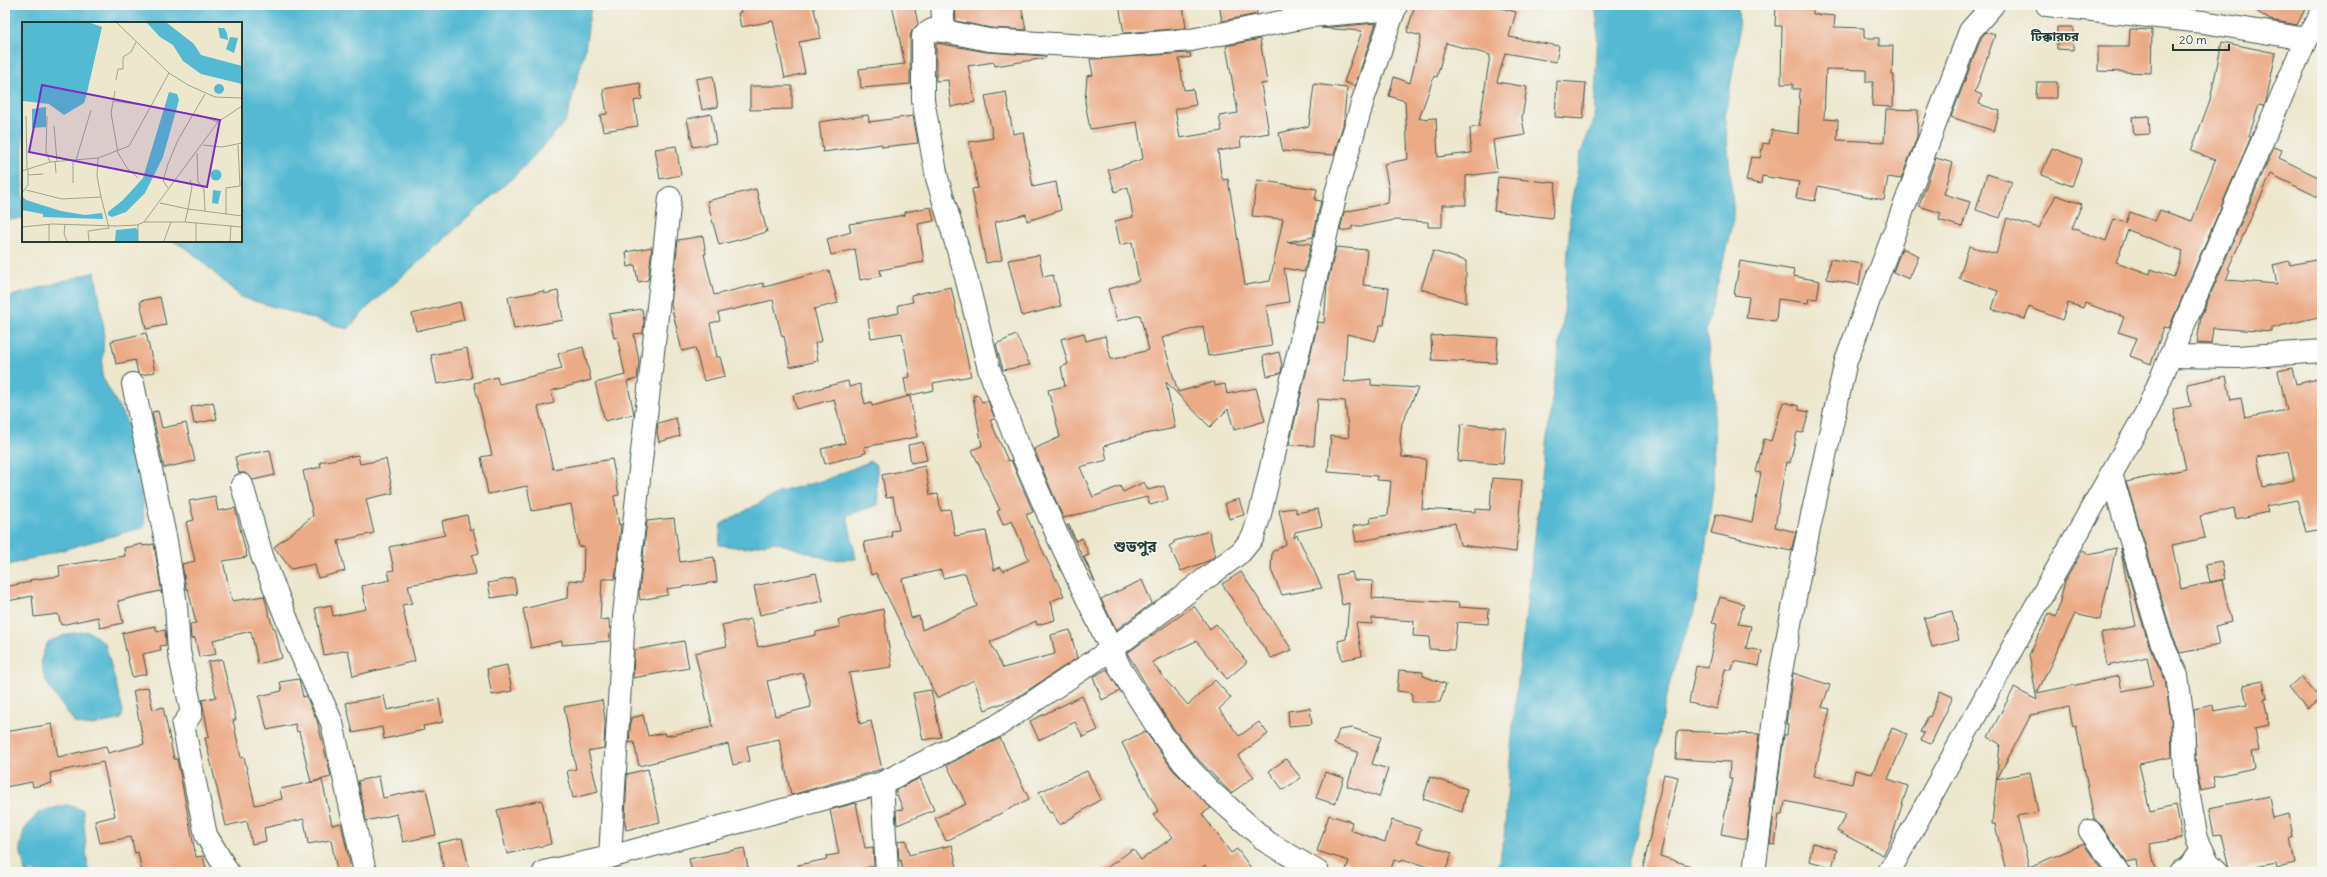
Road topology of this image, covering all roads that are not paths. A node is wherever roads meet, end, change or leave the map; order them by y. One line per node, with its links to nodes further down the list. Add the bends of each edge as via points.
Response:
1 (942, 5): 6 (street)
2 (1993, 5): 25 (street, via 1970,31 1846,361 1803,556 1778,687)
3 (2047, 5): 7 (street, via 2203,22)
4 (1396, 7): 6 (street, via 1311,16 1191,40 1102,47 989,40); 14 (street, via 1364,96 1336,193 1253,537 1241,552)
5 (2322, 13): 7 (street)
6 (944, 31): 14 (street, via 932,30 923,36 923,100 937,178 989,369 1058,537)
7 (2306, 39): 10 (street)
8 (670, 198): 18 (street, via 624,615)
9 (2322, 351): 10 (street, via 2238,357)
10 (2170, 356): 12 (street, via 2146,413)
11 (133, 384): 20 (street, via 174,586 179,651 191,709 191,714 183,726 206,835)
12 (2111, 474): 17 (street, via 2161,641 2177,676 2190,809); 26 (street)
13 (242, 485): 21 (street, via 262,556 295,640 332,723)
14 (1112, 649): 15 (street, via 997,726); 24 (street, via 1120,670 1135,694 1183,762 1231,811 1267,842)
15 (882, 783): 18 (street); 23 (street)
16 (2090, 830): 27 (street)
17 (2202, 850): 28 (street, via 2190,867); 29 (street, via 2208,862)
18 (610, 857): 19 (street)
19 (566, 869): 22 (street)
20 (228, 872)
21 (365, 872)
22 (544, 872)
23 (887, 872)
24 (1318, 872)
25 (1754, 872)
26 (1889, 872)
27 (2119, 872)
28 (2180, 872)
29 (2218, 872)

